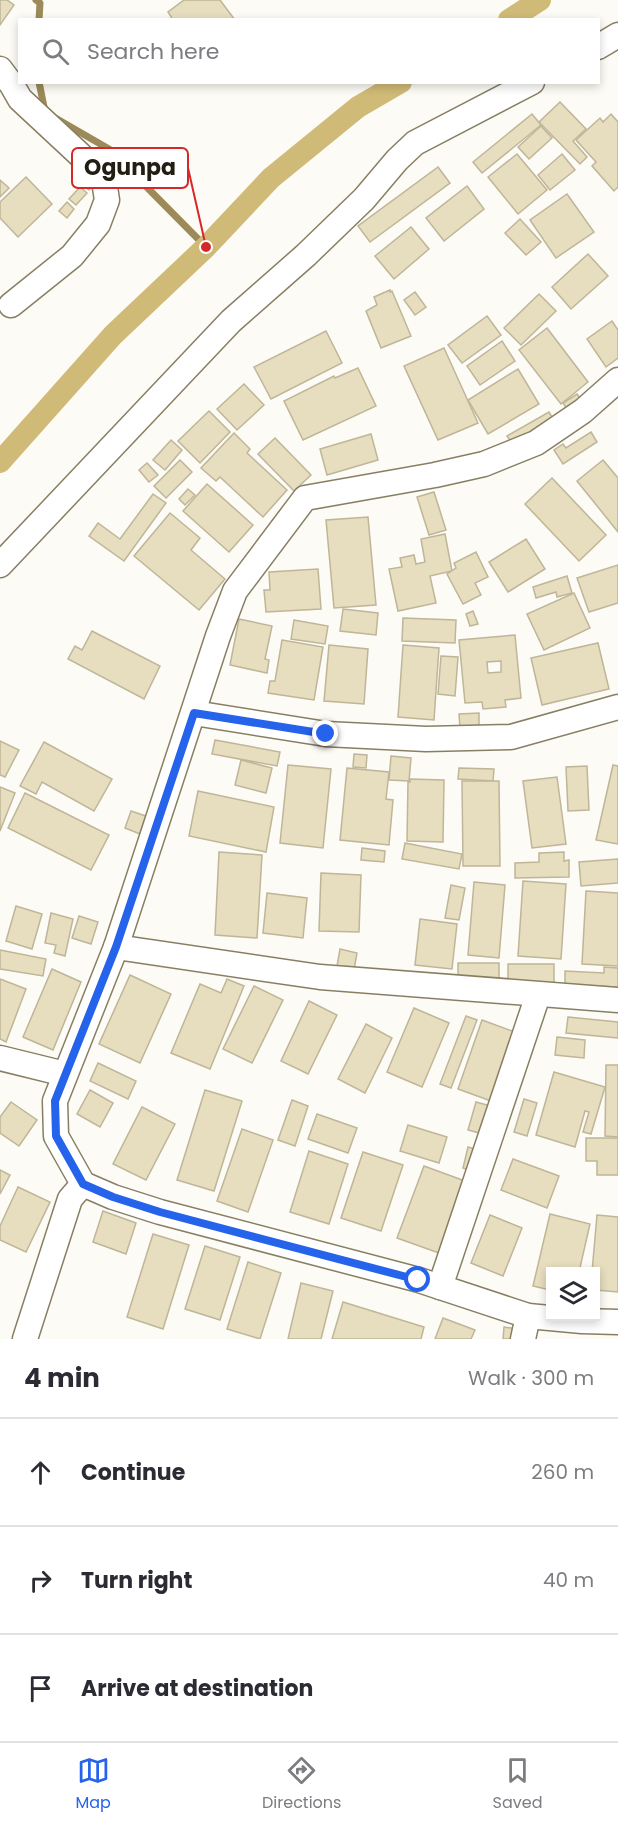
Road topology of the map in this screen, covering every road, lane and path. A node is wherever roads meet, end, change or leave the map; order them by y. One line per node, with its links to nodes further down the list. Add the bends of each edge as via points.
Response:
1 (618, 34): 2 (street)
2 (600, 46)
3 (0, 69): 5 (street, via 20,99 92,166 104,181 107,200 98,224 72,256)
4 (528, 84): 7 (street, via 415,143 306,255 231,321)
5 (10, 305)
6 (618, 380): 9 (street, via 583,411 536,443 484,464 305,498 235,591)
7 (0, 565)
8 (618, 706): 9 (street, via 511,737 426,740 326,734)
9 (194, 713): 10 (street)
10 (116, 947): 11 (street, via 320,977); 14 (street)
11 (538, 995): 12 (street); 16 (street)
12 (618, 1000)
13 (0, 1058): 14 (street)
14 (65, 1074): 15 (street, via 55,1101 56,1136)
15 (83, 1184): 16 (street, via 160,1212); 19 (street, via 70,1199)
16 (440, 1287): 17 (street)
17 (528, 1316): 18 (street); 20 (street)
18 (618, 1322)
19 (25, 1339)
20 (523, 1339)

